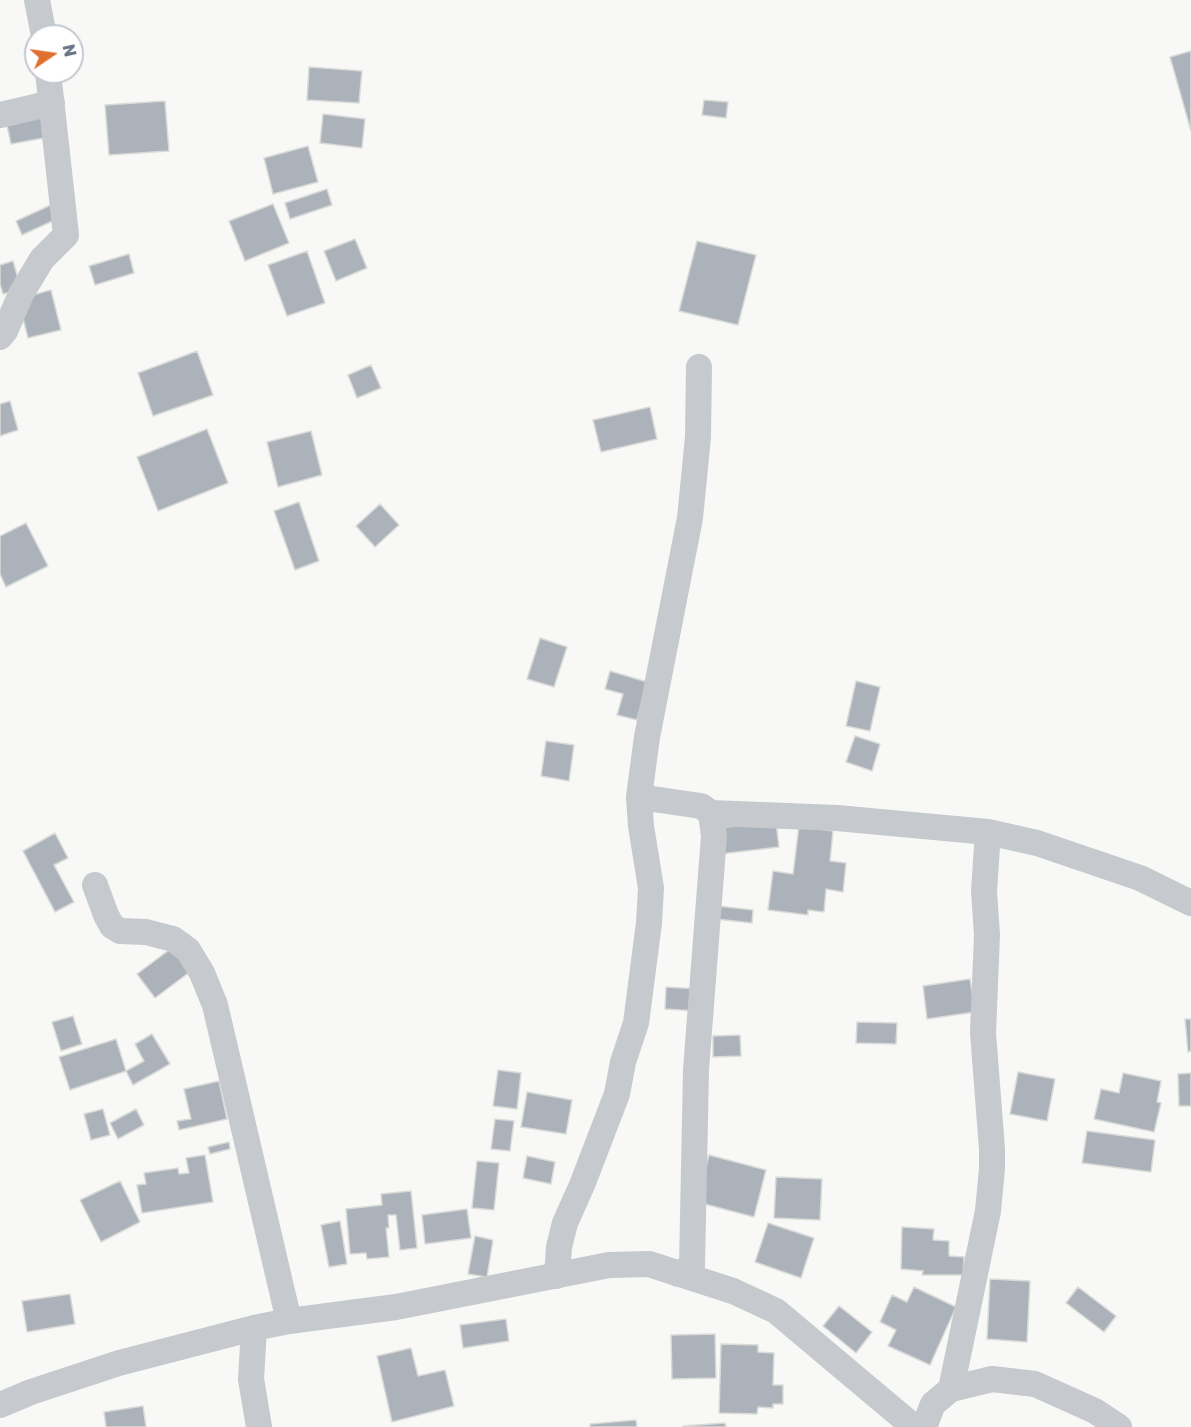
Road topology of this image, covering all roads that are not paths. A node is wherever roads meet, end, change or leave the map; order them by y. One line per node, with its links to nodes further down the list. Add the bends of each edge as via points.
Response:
1 (37, 0): 2 (street)
2 (42, 24)
3 (50, 84): 4 (street)
4 (52, 103): 5 (street); 6 (street, via 66,235 42,259)
5 (0, 115)
6 (0, 337)
7 (699, 368): 8 (street, via 698,437 690,518)
8 (639, 797): 9 (street, via 701,806); 14 (street, via 651,888 636,1023 617,1094 565,1223)
9 (711, 813): 10 (street, via 837,818); 13 (street, via 714,836 696,1070 692,1266)
10 (988, 832): 12 (street, via 1037,843 1140,878); 17 (street, via 983,1033 992,1168 988,1211)
11 (95, 885): 15 (street, via 112,926 120,931 173,939 188,950 202,973 215,1005)
12 (1191, 903)
13 (678, 1274): 14 (street, via 649,1264 609,1265); 20 (street, via 734,1291 776,1311)
14 (557, 1275): 15 (street, via 396,1307)
15 (289, 1321): 16 (street)
16 (254, 1328): 18 (street, via 119,1363); 19 (street, via 251,1379)
17 (951, 1389): 21 (street, via 933,1404); 22 (street, via 992,1379 1035,1384 1095,1411)
18 (0, 1405)
19 (259, 1427)
20 (914, 1427)
21 (924, 1427)
22 (1119, 1427)

